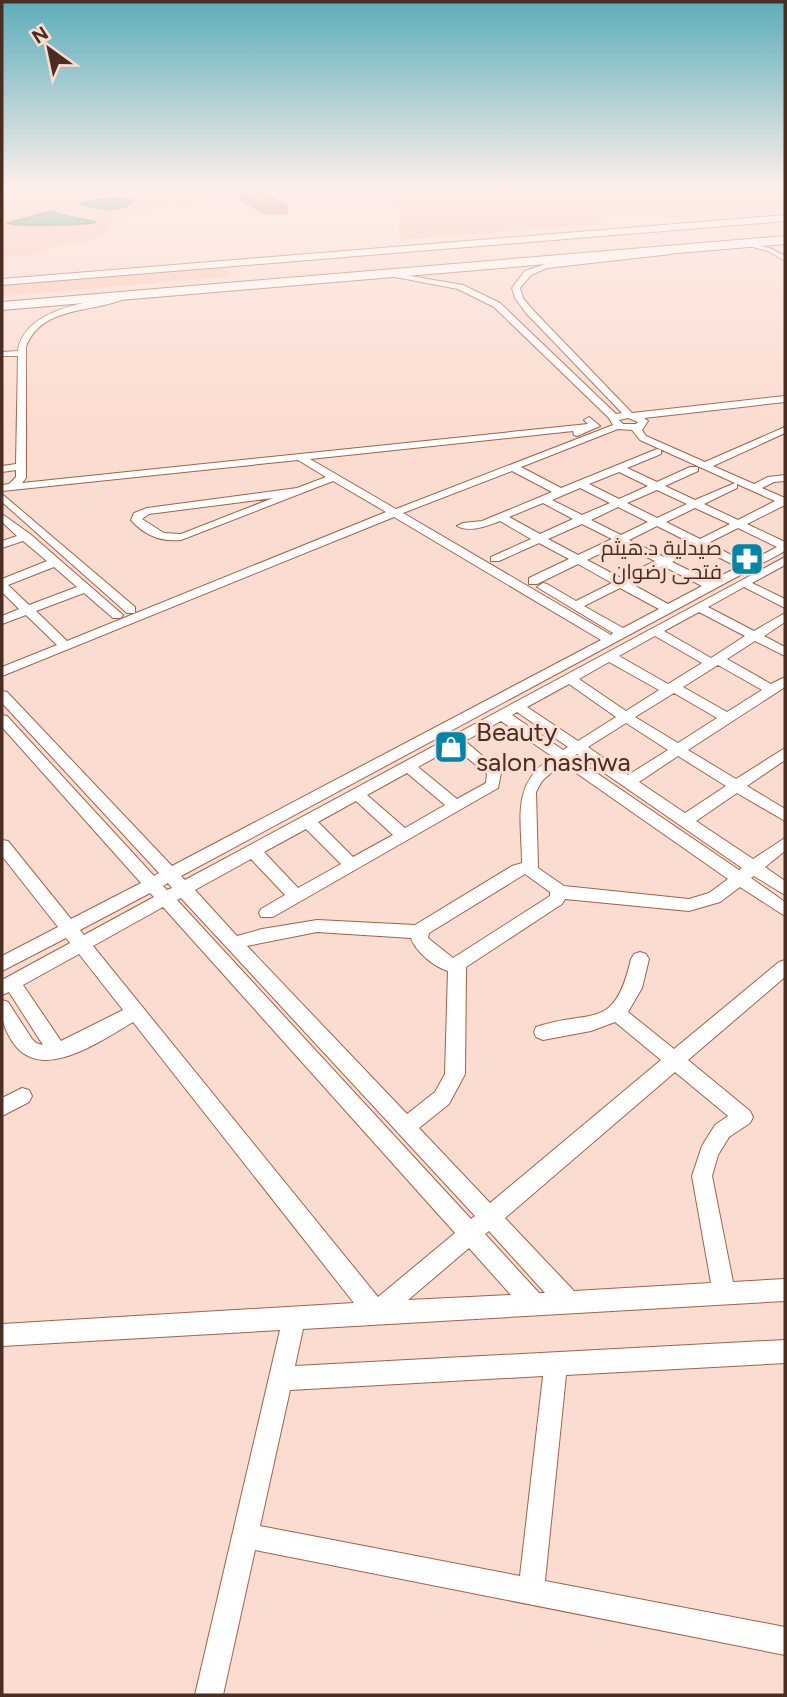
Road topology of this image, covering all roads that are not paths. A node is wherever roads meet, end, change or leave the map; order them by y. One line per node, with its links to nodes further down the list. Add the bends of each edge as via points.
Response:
1 (189, 266): 13 (street)
2 (195, 266): 13 (street)
3 (241, 266): 12 (street)
4 (254, 266): 9 (street)
5 (266, 266): 9 (street)
6 (343, 266): 10 (highway)
7 (480, 266): 11 (highway)
8 (546, 266): 21 (street, via 528,273 516,288 519,298)
9 (262, 270): 10 (street)
10 (282, 274): 12 (highway)
11 (390, 274): 15 (highway); 24 (street, via 460,287 497,304)
12 (227, 279): 14 (highway)
13 (2, 280)
14 (2, 297)
15 (126, 297): 16 (highway); 17 (street, via 41,321 25,335)
16 (2, 306)
17 (22, 353): 18 (street); 33 (street)
18 (2, 354)
19 (785, 399): 21 (street)
20 (785, 406): 22 (street)
21 (631, 416): 22 (street); 24 (street)
22 (641, 424): 24 (street); 24 (street, via 637,430)
23 (595, 426): 24 (street); 24 (street); 26 (street); 27 (street); 28 (street); 34 (street)
24 (623, 429): 29 (street); 35 (street)
25 (785, 430): 35 (street)
26 (530, 433): 27 (street); 28 (street, via 544,436)
27 (434, 439): 30 (street); 32 (street)
28 (549, 443): 38 (street)
29 (657, 452): 35 (street); 36 (street)
30 (316, 455): 31 (street); 53 (street)
31 (300, 457): 32 (street); 39 (street)
32 (188, 465): 44 (street)
33 (21, 466): 37 (street); 44 (street)
34 (512, 467): 38 (street); 47 (street)
35 (699, 467): 42 (street); 43 (street); 45 (street)
36 (619, 468): 41 (street); 42 (street)
37 (2, 469)
38 (480, 475): 53 (street)
39 (334, 477): 46 (street); 53 (street)
40 (785, 478): 45 (street, via 772,478)
41 (580, 484): 47 (street); 50 (street)
42 (657, 486): 50 (street); 51 (street)
43 (733, 486): 51 (street); 52 (street)
44 (6, 487): 54 (street)
45 (754, 488): 52 (street)
46 (299, 491): 49 (street); 55 (street)
47 (561, 492): 48 (street)
48 (542, 499): 57 (street); 58 (street)
49 (226, 500): 55 (street); 55 (street, via 147,511 136,520 172,539)
50 (619, 503): 58 (street); 59 (street)
51 (696, 504): 59 (street); 60 (street)
52 (783, 504): 60 (street)
53 (397, 508): 72 (street); 73 (street)
54 (17, 513): 56 (street); 86 (street)
55 (239, 515)
56 (2, 517): 62 (street)
57 (500, 517): 61 (street); 63 (street)
58 (582, 520): 63 (street); 64 (street)
59 (657, 522): 64 (street); 65 (street)
60 (738, 524): 65 (street); 67 (street)
61 (463, 526)
62 (26, 536): 66 (street); 70 (street)
63 (540, 539): 68 (street); 73 (street)
64 (621, 540): 68 (street); 71 (street)
65 (700, 543): 71 (street); 74 (street)
66 (2, 545)
67 (785, 546): 74 (street)
68 (578, 560): 75 (street); 76 (street)
69 (785, 560): 74 (street)
70 (56, 562): 77 (street); 79 (street)
71 (664, 562): 76 (street); 78 (street)
72 (258, 564): 86 (street); 93 (street)
73 (496, 564): 75 (street); 92 (street)
74 (748, 575): 78 (street); 80 (street); 81 (street); 83 (street)
75 (533, 581): 82 (street)
76 (621, 583): 82 (street); 84 (street)
77 (2, 585): 85 (street)
78 (711, 586): 84 (street)
79 (86, 588): 85 (street); 87 (street)
80 (785, 592)
81 (785, 604)
82 (575, 606): 92 (street)
83 (699, 607): 90 (street); 91 (street)
84 (668, 609): 92 (street)
85 (27, 610): 89 (street); 93 (street)
86 (131, 610): 87 (street)
87 (117, 615): 93 (street)
88 (785, 617): 91 (street)
89 (2, 620)
90 (655, 631): 95 (street); 97 (street)
91 (755, 636): 94 (street); 97 (street)
92 (616, 637): 99 (street)
93 (61, 643): 96 (street); 98 (street)
94 (785, 652)
95 (609, 656): 101 (street); 102 (street)
96 (2, 661)
97 (714, 661): 102 (street); 103 (street)
98 (2, 672)
99 (540, 677): 101 (street); 117 (street)
100 (785, 681): 103 (street)
101 (562, 682): 106 (street); 108 (street)
102 (671, 689): 108 (street); 109 (street)
103 (771, 690): 105 (street); 109 (street)
104 (2, 695): 135 (street)
105 (785, 699)
106 (517, 706): 107 (street); 112 (street)
107 (502, 715): 111 (street); 115 (street)
108 (625, 718): 112 (street); 113 (street)
109 (727, 718): 113 (street)
110 (2, 719): 137 (street)
111 (455, 740): 116 (street); 122 (street, via 496,778 490,789)
112 (578, 747): 115 (street); 119 (street)
113 (678, 750): 119 (street); 120 (street)
114 (785, 754): 120 (street)
115 (563, 757): 130 (street); 134 (street, via 542,772 528,792)
116 (408, 766): 118 (street); 122 (street)
117 (369, 769): 118 (street); 135 (street)
118 (384, 779): 121 (street)
119 (628, 782): 125 (street)
120 (736, 786): 123 (street); 125 (street)
121 (357, 794): 124 (street); 126 (street)
122 (457, 807): 126 (street)
123 (785, 816)
124 (307, 821): 131 (street); 132 (street)
125 (685, 821): 127 (street)
126 (404, 836): 132 (street)
127 (708, 836): 130 (street); 133 (street)
128 (785, 842): 133 (street)
129 (2, 845): 145 (street)
130 (693, 846): 136 (street)
131 (253, 850): 138 (street); 141 (street)
132 (352, 866): 141 (street)
133 (753, 867): 136 (street); 139 (street)
134 (530, 869): 140 (street); 146 (street, via 518,870)
135 (170, 874): 137 (street); 138 (street)
136 (739, 878): 140 (street, via 713,898 689,905); 143 (street)
137 (152, 884): 142 (street); 145 (street)
138 (183, 888): 142 (street); 147 (street)
139 (785, 889)
140 (559, 892): 151 (street, via 556,900)
141 (296, 896): 144 (street)
142 (166, 898): 148 (street); 160 (street)
143 (785, 910)
144 (267, 913)
145 (69, 929): 148 (street); 150 (street)
146 (419, 932): 147 (street, via 317,926); 151 (street, via 419,940 444,963)
147 (235, 943): 158 (street)
148 (81, 944): 153 (street); 155 (street)
149 (640, 959): 156 (street, via 629,997)
150 (2, 964)
151 (457, 964): 164 (street, via 452,1085 436,1105)
152 (785, 967): 161 (street)
153 (7, 985): 159 (street)
154 (2, 1007): 159 (street, via 27,1048 41,1054)
155 (136, 1012): 159 (street); 171 (street)
156 (616, 1012): 157 (street, via 597,1022); 161 (street)
157 (544, 1032)
158 (331, 1046): 160 (street); 164 (street)
159 (58, 1052)
160 (313, 1060): 166 (street)
161 (675, 1060): 165 (street); 168 (street, via 743,1117 722,1131 702,1176)
162 (22, 1096): 163 (street)
163 (2, 1108)
164 (406, 1126): 165 (street)
165 (491, 1216): 166 (street); 169 (street)
166 (471, 1233): 170 (street); 171 (street)
167 (785, 1290): 168 (street)
168 (724, 1294): 169 (street)
169 (569, 1302): 170 (street)
170 (534, 1304): 171 (street)
171 (376, 1313): 172 (street)
172 (294, 1318): 173 (street); 176 (street)
173 (2, 1335)
174 (785, 1350): 175 (street)
175 (556, 1363): 176 (street); 178 (street)
176 (281, 1379): 177 (street)
177 (247, 1536): 178 (street); 180 (street)
178 (531, 1592): 179 (street)
179 (785, 1641)
180 (209, 1695)

